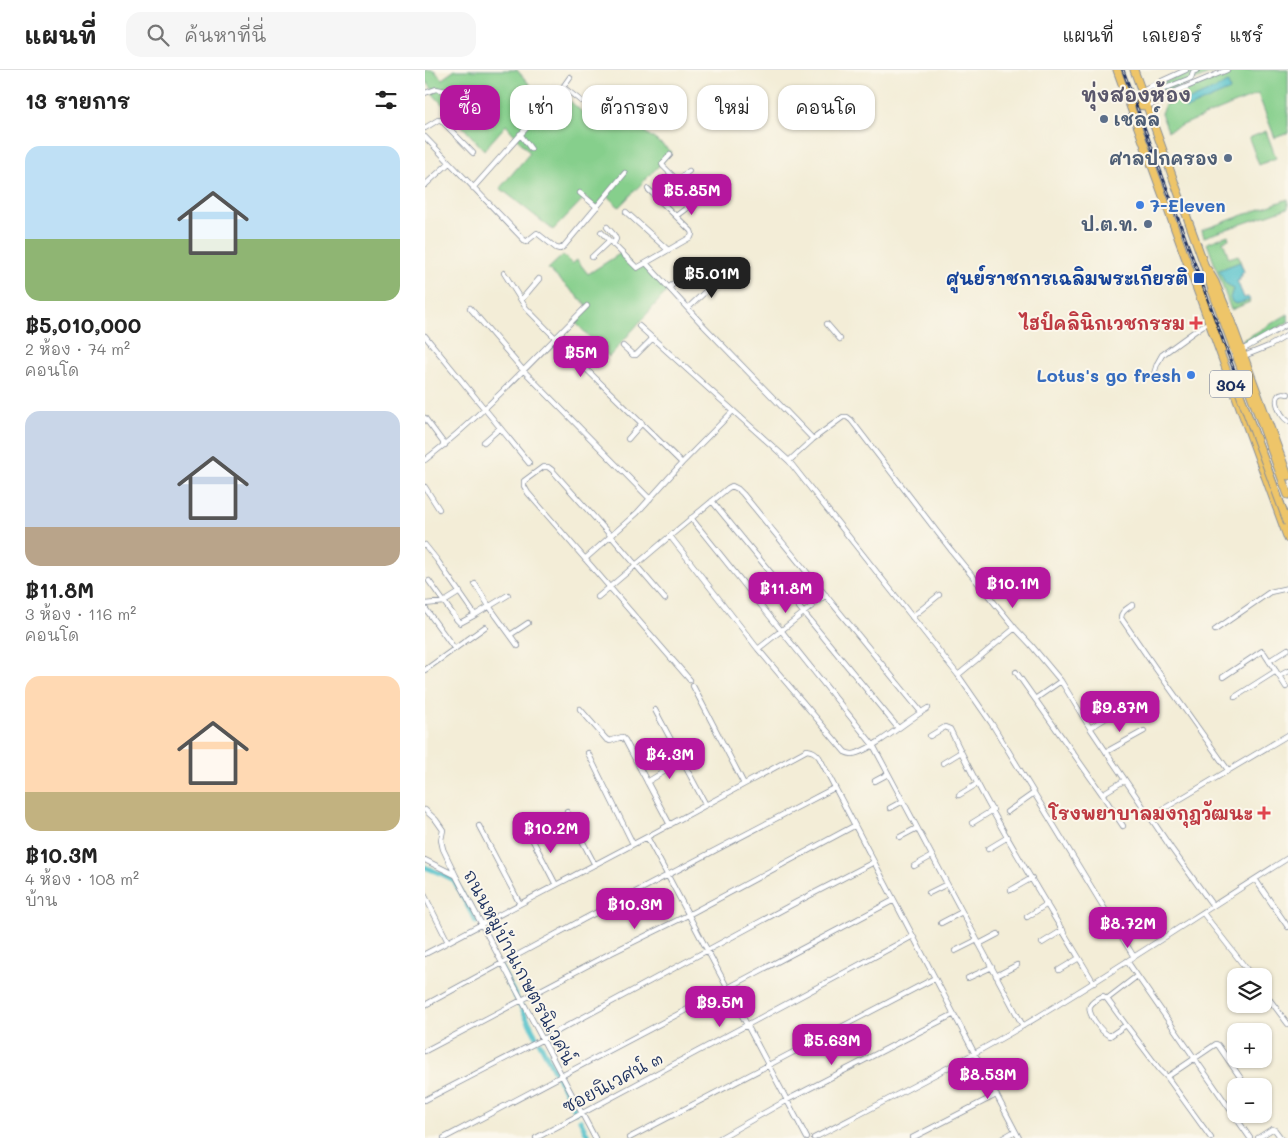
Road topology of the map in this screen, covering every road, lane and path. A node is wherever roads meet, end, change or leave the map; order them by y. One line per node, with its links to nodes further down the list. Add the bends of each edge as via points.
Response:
1 (1117, 70): 12 (main road, 304)
2 (1134, 70): 10 (main road, 304)
3 (1186, 70): 7 (street)
4 (1197, 70): 11 (street, via 1191,78)
5 (1227, 70): 15 (street)
6 (570, 77): 8 (street)
7 (1155, 84): 10 (street); 15 (street)
8 (564, 85)
9 (440, 90): 13 (street)
10 (1142, 90): 17 (main road, 304)
11 (1161, 90)
12 (1125, 92): 17 (main road, via 1133,101); 46 (main road, 304)
13 (425, 93)
14 (572, 94): 16 (street)
15 (1160, 98): 17 (street)
16 (581, 102)
17 (1147, 106): 44 (main road, 304)
18 (425, 128): 23 (street, via 441,120)
19 (524, 130): 20 (street)
20 (520, 134): 22 (street); 30 (street)
21 (425, 137): 25 (street)
22 (531, 149)
23 (473, 153)
24 (670, 154): 28 (street, via 663,166)
25 (449, 163): 29 (street); 30 (street)
26 (689, 171): 28 (street)
27 (625, 174): 35 (street)
28 (677, 180): 33 (street)
29 (425, 185)
30 (473, 188): 35 (street, via 526,242 537,233 560,249)
31 (648, 189): 33 (street)
32 (579, 192): 35 (street)
33 (657, 198): 37 (street)
34 (696, 201): 37 (street)
35 (597, 208)
36 (626, 212): 41 (street)
37 (675, 216): 41 (street, via 692,234)
38 (607, 227): 40 (street, via 616,239)
39 (601, 232): 40 (street)
40 (611, 243): 42 (street); 43 (street, via 637,268)
41 (668, 250): 43 (street)
42 (592, 257)
43 (646, 263): 50 (street)
44 (1204, 264): 65 (main road, 304, via 1215,282); 85 (main road, 304)
45 (687, 271): 50 (street)
46 (1191, 271): 55 (main road, 304); 92 (main road, 304, bridge, via 1203,293)
47 (504, 273): 51 (street)
48 (722, 276): 54 (street)
49 (539, 279): 51 (street)
50 (669, 288): 54 (street)
51 (522, 299): 61 (street, via 526,308)
52 (587, 306): 61 (street)
53 (470, 308): 66 (street)
54 (688, 308): 76 (street)
55 (1208, 323): 67 (street, via 1162,355 1153,374); 86 (main road, 304)
56 (827, 324): 63 (street)
57 (1288, 324): 65 (street)
58 (639, 326): 62 (street)
59 (1288, 335): 65 (street, via 1269,346)
60 (425, 336): 69 (street)
61 (555, 338): 66 (street); 73 (street)
62 (652, 339): 64 (street, via 636,355); 70 (street)
63 (840, 339)
64 (623, 346)
65 (1243, 353): 83 (main road, 304)
66 (523, 370): 69 (street); 87 (street)
67 (1155, 382)
68 (1288, 394): 72 (street, via 1281,394 1276,401 1280,413)
69 (485, 409): 74 (street); 78 (street)
70 (733, 411): 80 (street); 82 (street)
71 (425, 418): 78 (street)
72 (1288, 421)
73 (642, 423): 75 (street); 82 (street)
74 (500, 428): 77 (street); 81 (street)
75 (628, 439)
76 (813, 439): 80 (street); 118 (street, via 847,416)
77 (484, 442)
78 (445, 445): 79 (street)
79 (425, 460)
80 (789, 461): 115 (street)
81 (529, 463)
82 (682, 464): 87 (street)
83 (1288, 476)
84 (425, 487): 90 (street)
85 (1288, 495)
86 (1273, 498): 89 (main road); 92 (main road, 304)
87 (650, 499): 93 (street)
88 (712, 501): 91 (street); 105 (street, via 732,486 738,489); 113 (street)
89 (1288, 502)
90 (439, 509)
91 (691, 518): 94 (street); 119 (street)
92 (1286, 523): 95 (main road, 304)
93 (611, 536): 97 (street); 97 (street, via 553,470 543,467 524,481 528,493); 98 (street)
94 (670, 536): 98 (street); 124 (street)
95 (1288, 539)
96 (425, 545): 103 (street)
97 (585, 559): 101 (street)
98 (636, 566): 101 (street); 108 (street)
99 (429, 581): 109 (street)
100 (475, 584): 112 (street)
101 (610, 586): 107 (street); 134 (street)
102 (1288, 588): 120 (street, via 1270,592)
103 (460, 592): 109 (street); 114 (street)
104 (508, 595): 112 (street)
105 (826, 595): 113 (street); 144 (street)
106 (939, 595): 115 (street)
107 (598, 597)
108 (665, 599)
109 (444, 602): 111 (street); 114 (street, via 460,623)
110 (1132, 605): 156 (street, via 1121,614 1121,618)
111 (425, 606): 123 (street)
112 (489, 606): 114 (street); 121 (street)
113 (804, 612): 119 (street); 145 (street)
114 (475, 614)
115 (912, 617): 131 (street)
116 (528, 622): 121 (street)
117 (485, 627): 123 (street)
118 (1015, 628): 131 (street); 135 (street)
119 (781, 630): 124 (street); 150 (street)
120 (1215, 630)
121 (510, 635): 122 (street)
122 (518, 646)
123 (454, 648): 127 (street)
124 (758, 648): 150 (street, via 845,752 857,753)
125 (1288, 649): 126 (street)
126 (1269, 660): 128 (street); 133 (street, via 1264,653 1259,653)
127 (425, 668)
128 (1276, 671): 132 (street); 139 (street)
129 (1288, 671): 132 (street)
130 (1016, 672): 140 (street)
131 (958, 675): 164 (street)
132 (1279, 676): 137 (street)
133 (1223, 677)
134 (690, 680)
135 (1061, 682): 140 (street); 146 (street)
136 (693, 686): 161 (street)
137 (1286, 686)
138 (1140, 697): 146 (street)
139 (1235, 697)
140 (1035, 700): 165 (street)
141 (928, 708): 144 (street)
142 (580, 709): 160 (street, via 606,740 622,737)
143 (655, 710): 154 (street)
144 (921, 712): 145 (street)
145 (898, 728): 150 (street)
146 (1090, 728): 152 (street)
147 (1144, 731): 152 (street)
148 (930, 736): 151 (street, via 948,727)
149 (1288, 736): 156 (street)
150 (873, 745): 157 (street)
151 (961, 752): 155 (street); 162 (street)
152 (1106, 752): 158 (street)
153 (588, 753): 185 (street)
154 (682, 761): 160 (street); 168 (street)
155 (943, 763)
156 (1228, 770): 174 (street)
157 (888, 774): 159 (street); 167 (street)
158 (1125, 780): 165 (street); 174 (street)
159 (875, 781)
160 (647, 782): 176 (street)
161 (744, 784): 163 (street, via 807,750 819,757); 168 (street)
162 (977, 784): 166 (street); 171 (street)
163 (835, 788): 178 (street); 194 (street)
164 (1035, 793): 173 (street); 222 (street)
165 (1102, 794): 179 (street)
166 (959, 795)
167 (903, 802): 169 (street); 180 (street)
168 (706, 805): 176 (street)
169 (890, 808)
170 (425, 810): 193 (street, ถนนหมู่บ้านเกษตรนิเวศน์, via 443,830 443,849)
171 (993, 810): 175 (street); 183 (street)
172 (567, 812): 191 (street)
173 (1007, 812)
174 (1150, 817): 205 (street)
175 (972, 823)
176 (670, 825): 184 (street)
177 (479, 826): 203 (street)
178 (854, 826): 190 (street); 208 (street)
179 (1123, 826)
180 (917, 828): 182 (street); 187 (street)
181 (528, 831): 198 (street)
182 (900, 837)
183 (1008, 837): 186 (street); 195 (street)
184 (647, 838): 185 (street); 194 (street)
185 (633, 844): 191 (street)
186 (988, 849)
187 (932, 856): 192 (street); 197 (street)
188 (1288, 858): 196 (street)
189 (425, 860): 193 (street)
190 (875, 862): 202 (street); 219 (street)
191 (595, 865): 198 (street)
192 (914, 866)
193 (456, 876): 211 (street, ถนนหมู่บ้านเกษตรนิเวศน์)
194 (669, 876): 208 (street); 225 (street)
195 (1032, 878): 199 (street); 204 (street)
196 (1255, 879): 205 (street); 212 (street)
197 (947, 884): 200 (street); 206 (street)
198 (556, 885): 203 (street)
199 (1011, 890)
200 (929, 893)
201 (425, 896): 216 (street)
202 (894, 900): 215 (street); 235 (street)
203 (520, 904): 211 (street)
204 (1047, 904): 209 (street); 213 (street)
205 (1213, 906): 207 (street)
206 (962, 912): 210 (street); 217 (street)
207 (1203, 913): 222 (street); 228 (street)
208 (688, 914): 219 (street); 236 (street)
209 (1027, 917)
210 (941, 922)
211 (481, 925): 216 (street); 225 (street, ถนนหมู่บ้านเกษตรนิเวศน์)
212 (1288, 927)
213 (1063, 930): 218 (street); 223 (street)
214 (999, 934): 217 (street)
215 (913, 936): 232 (street); 241 (street, ซอยนิเวศน์ ๓)
216 (448, 942): 221 (street)
217 (978, 942): 220 (street); 227 (street)
218 (1042, 943)
219 (708, 950): 235 (street); 245 (street)
220 (955, 951)
221 (425, 954)
222 (1135, 957): 224 (street)
223 (1079, 958): 229 (street); 234 (street)
224 (1127, 961): 231 (street); 234 (street)
225 (503, 963): 236 (street, ถนนหมู่บ้านเกษตรนิเวศน์); 239 (street)
226 (1017, 965): 230 (street)
227 (991, 967): 230 (street); 233 (street)
228 (1246, 968)
229 (1059, 970)
230 (996, 976): 244 (street)
231 (1137, 976): 237 (street); 248 (street)
232 (935, 978): 240 (street); 249 (street)
233 (968, 978)
234 (1094, 982): 244 (street)
235 (727, 988): 241 (street); 250 (street)
236 (522, 999): 245 (street, ถนนหมู่บ้านเกษตรนิเวศน์); 246 (street)
237 (1107, 999): 243 (street); 243 (street, via 1103,996 1090,1007 1090,1013 1100,1028 1110,1036)
238 (1272, 1003): 242 (street)
239 (425, 1004)
240 (954, 1014): 247 (street); 255 (street)
241 (747, 1024): 249 (street); 256 (street, ซอยนิเวศน์ ๓)
242 (1288, 1024)
243 (1126, 1025): 251 (street)
244 (1023, 1026): 247 (street)
245 (543, 1039): 250 (street, ถนนหมู่บ้านเกษตรนิเวศน์); 254 (street)
246 (425, 1051)
247 (975, 1053): 253 (street); 264 (street)
248 (1195, 1058): 251 (street); 252 (street, via 1217,1044); 269 (street)
249 (768, 1064): 255 (street); 261 (street)
250 (562, 1076): 256 (street, ถนนหมู่บ้านเกษตรนิเวศน์); 258 (street)
251 (1167, 1077): 268 (street)
252 (1241, 1078)
253 (996, 1095): 257 (street); 265 (street)
254 (425, 1100)
255 (787, 1100): 262 (street); 263 (street)
256 (582, 1114): 259 (street, ซอยนิเวศน์ ๓); 260 (street, ถนนหมู่บ้านเกษตรนิเวศน์)
257 (1015, 1132): 266 (street); 267 (street)
258 (444, 1138)
259 (536, 1138)
260 (595, 1138)
261 (629, 1138)
262 (720, 1138)
263 (807, 1138)
264 (814, 1138)
265 (911, 1138)
266 (1003, 1138)
267 (1019, 1138)
268 (1211, 1138)
269 (1250, 1138)
270 (1258, 1138): 271 (street, via 1272,1129)
271 (1281, 1138)

